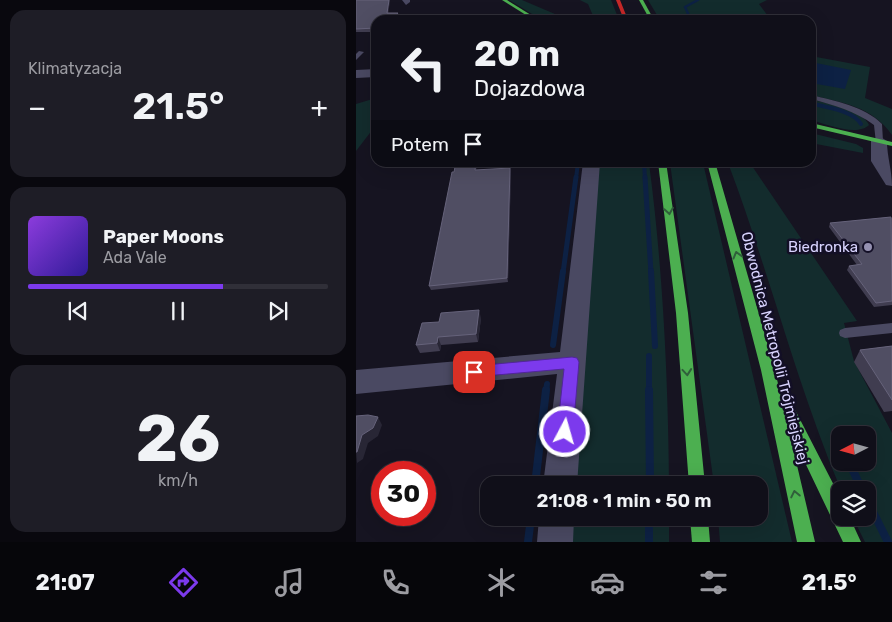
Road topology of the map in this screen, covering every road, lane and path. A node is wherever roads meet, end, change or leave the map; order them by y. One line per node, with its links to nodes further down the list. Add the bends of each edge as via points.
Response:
1 (504, 0): 2 (main road)
2 (529, 15)
3 (360, 52): 4 (lane)
4 (356, 58)
5 (371, 73): 6 (street)
6 (356, 74)
7 (816, 98): 9 (lane, via 853,109 872,119 878,124)
8 (816, 126): 9 (main road)
9 (885, 142): 13 (street, via 879,161)
10 (592, 167): 16 (street)
11 (663, 167): 20 (main road, one-way to 20, via 682,313)
12 (712, 167): 17 (main road, Obwodnica Metropolii Trójmiejskiej, one-way to 12)
13 (892, 181)
14 (892, 328): 15 (lane)
15 (845, 333)
16 (572, 362): 18 (street); 19 (street)
17 (768, 370): 21 (main road); 27 (main road, Obwodnica Metropolii Trójmiejskiej, one-way to 17)
18 (356, 382)
19 (561, 476)
20 (696, 476)
21 (831, 499)
22 (556, 526): 25 (street)
23 (700, 526): 26 (main road)
24 (844, 526): 28 (main road)
25 (554, 542)
26 (701, 542)
27 (806, 542)
28 (852, 542)

